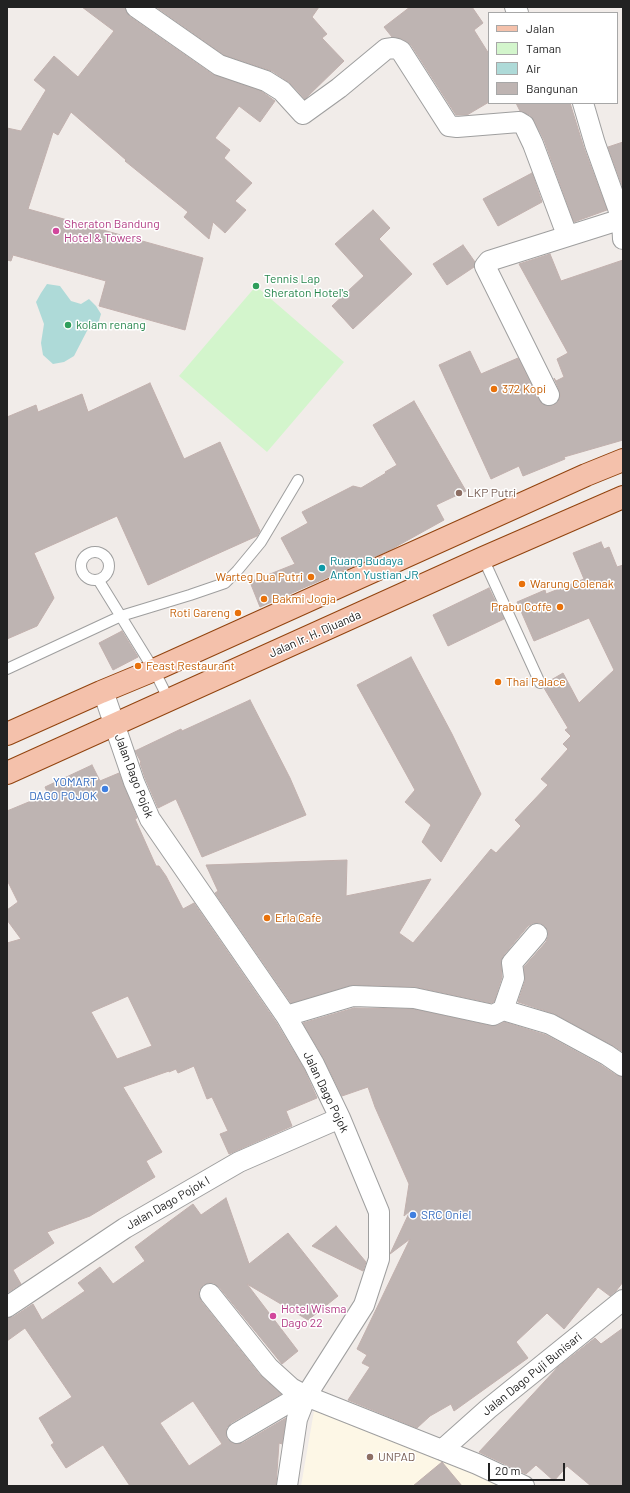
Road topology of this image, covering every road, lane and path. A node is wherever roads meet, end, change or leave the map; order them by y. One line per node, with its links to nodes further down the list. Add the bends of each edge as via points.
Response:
1 (136, 7): 4 (street, via 219,65 266,81 282,91 302,114 339,88 386,49 401,51 448,126 519,122 524,125)
2 (583, 104): 3 (street)
3 (623, 233): 4 (street)
4 (567, 235): 5 (street, via 489,261 486,266)
5 (549, 395)
6 (623, 460): 13 (main road)
7 (298, 480): 11 (lane, via 261,542 226,583)
8 (623, 497): 9 (main road, Jalan Ir. H. Djuanda)
9 (483, 558): 14 (lane); 16 (main road, Jalan Ir. H. Djuanda)
10 (99, 580): 11 (lane)
11 (121, 616): 12 (lane); 13 (lane)
12 (7, 669)
13 (154, 670): 15 (main road); 16 (lane)
14 (540, 683)
15 (104, 691): 17 (street, Jalan Dago Pojok); 18 (main road)
16 (169, 700): 17 (main road, Jalan Ir. H. Djuanda)
17 (114, 725): 19 (main road, Jalan Ir. H. Djuanda); 22 (street, Jalan Dago Pojok, via 150,818)
18 (7, 734)
19 (7, 772)
20 (537, 934): 21 (street, via 512,963 514,978)
21 (503, 1010): 22 (street, via 492,1015 414,998 353,996); 23 (street, via 550,1024)
22 (286, 1016): 24 (street, Jalan Dago Pojok, via 314,1064)
23 (623, 1066)
24 (340, 1118): 27 (street, Jalan Dago Pojok I, via 239,1162 125,1228); 28 (street, Jalan Dago Pojok, via 379,1212 379,1259 364,1305)
25 (210, 1294): 28 (street, via 269,1368)
26 (623, 1300): 30 (street, Jalan Dago Puji Bunisari, via 488,1409)
27 (7, 1307)
28 (304, 1401): 29 (street, via 288,1403); 30 (street); 31 (street, Jalan Dago Pojok, via 297,1419)
29 (237, 1433)
30 (442, 1450): 32 (street)
31 (287, 1486)
32 (524, 1486)

